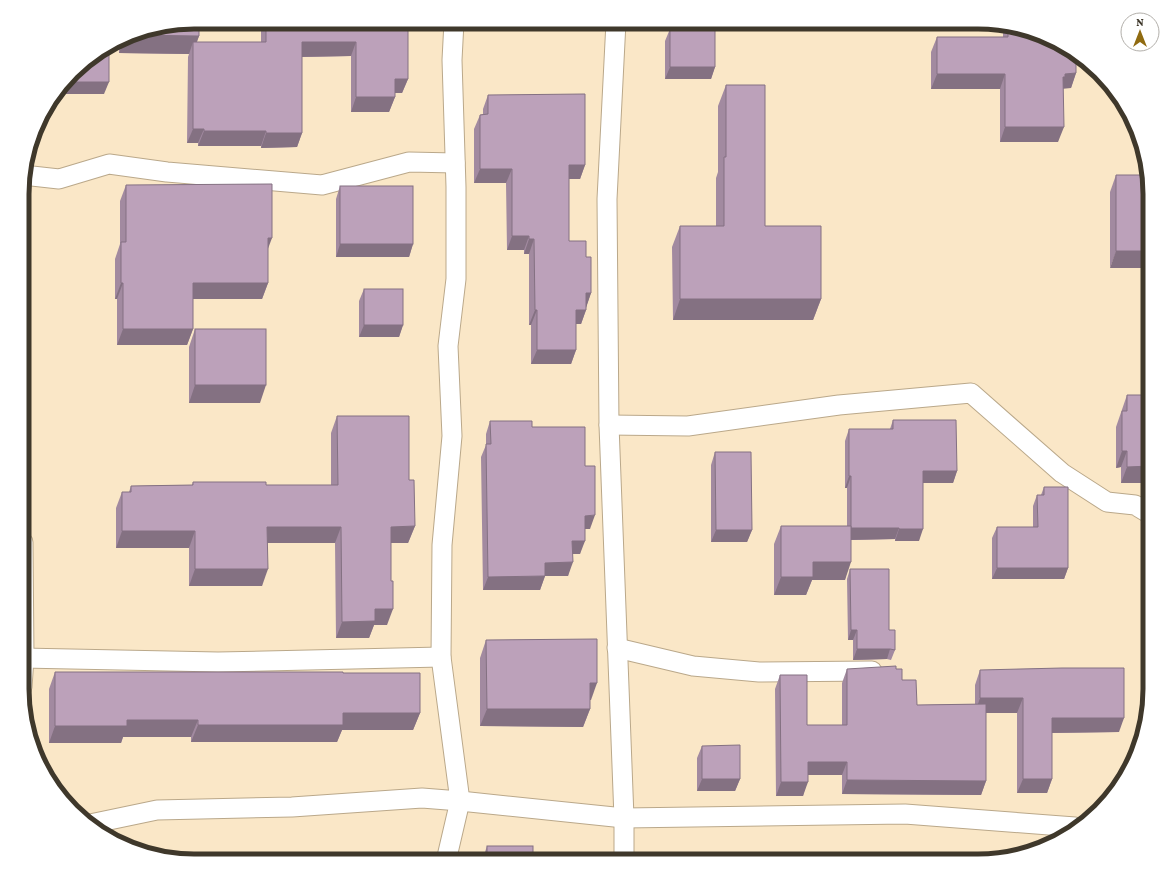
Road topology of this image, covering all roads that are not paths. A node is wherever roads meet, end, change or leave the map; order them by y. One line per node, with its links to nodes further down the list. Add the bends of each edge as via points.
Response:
1 (454, 29): 3 (street)
2 (616, 29): 5 (street, via 607,199)
3 (455, 163): 4 (street, via 409,162 322,185 167,172 109,164 59,179); 8 (street, via 456,279 448,346 452,436 442,545)
4 (30, 176)
5 (609, 425): 6 (street, via 688,426 839,405 970,393 1062,473 1107,502 1135,505); 7 (street)
6 (1143, 510)
7 (617, 648): 10 (street, via 693,666 759,672); 12 (street)
8 (441, 657): 9 (street, via 218,662); 11 (street)
9 (29, 658)
10 (887, 670)
11 (460, 801): 12 (street); 13 (street, via 422,798 292,807 157,810); 15 (street)
12 (624, 818): 14 (street, via 905,814); 16 (street)
13 (97, 822)
14 (1069, 827)
15 (448, 854)
16 (624, 854)

